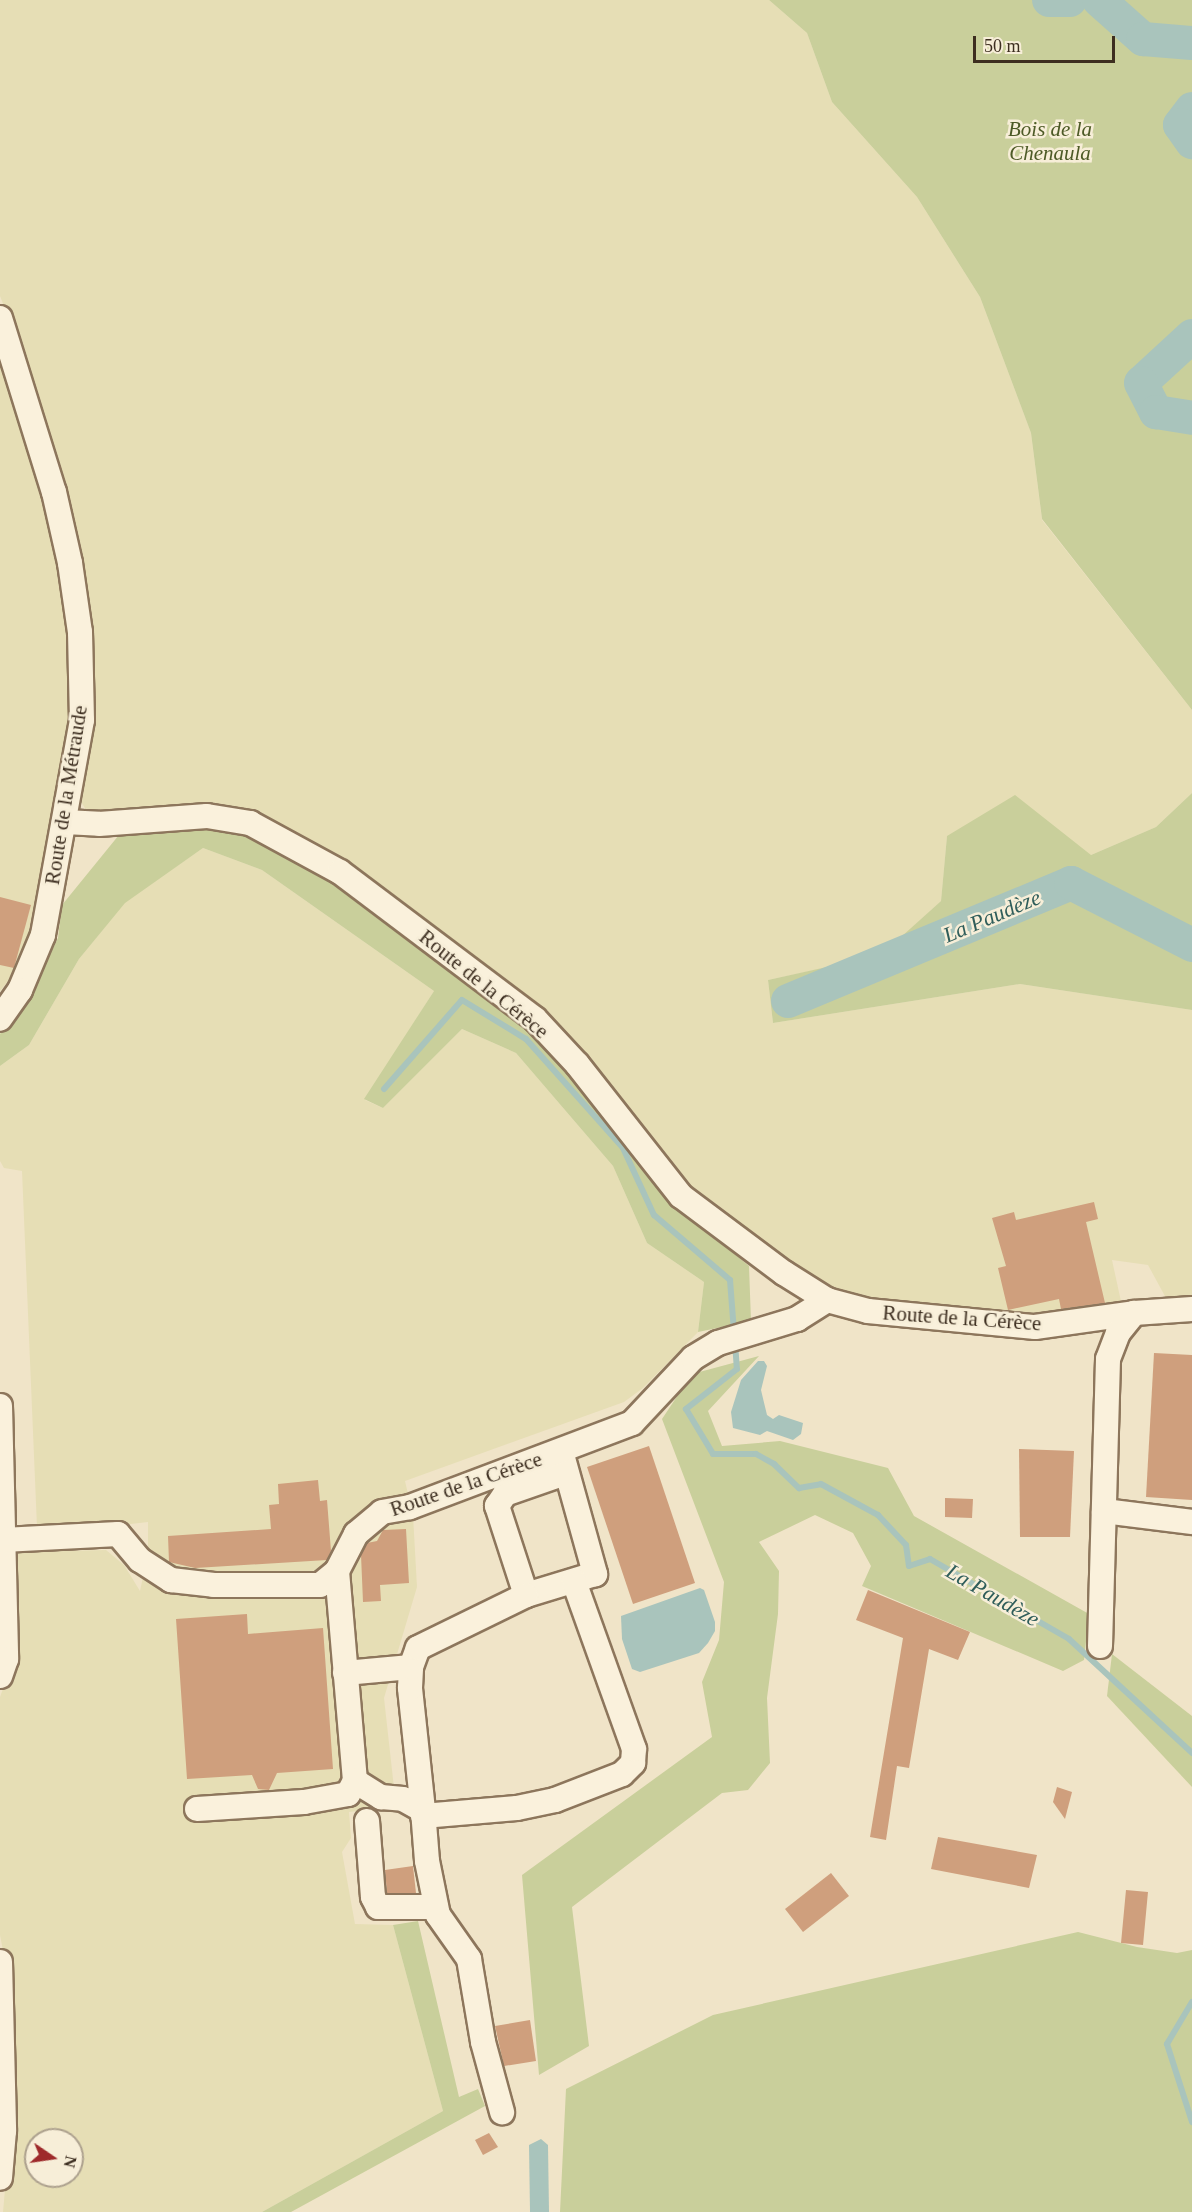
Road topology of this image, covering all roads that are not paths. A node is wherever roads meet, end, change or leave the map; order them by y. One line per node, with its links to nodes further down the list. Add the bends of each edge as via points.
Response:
1 (0, 318): 2 (street, Route de la Métraude, via 54,492 80,632 82,720)
2 (65, 822): 3 (street, Route de la Métraude, via 43,935 20,990); 4 (street, Route de la Cérèce, via 99,824 207,816 250,823 340,872 535,1019 578,1064 681,1196)
3 (0, 1019)
4 (827, 1300): 6 (street, Route de la Cérèce, via 868,1311 1035,1327); 8 (street, Route de la Cérèce, via 797,1319 718,1342 693,1358 632,1423)
5 (1192, 1310): 6 (street, Route de la Cérèce)
6 (1134, 1313): 9 (street, via 1118,1333 1108,1359)
7 (0, 1406): 11 (street)
8 (563, 1462): 12 (street, Route de la Cérèce, via 382,1512 356,1534); 13 (street, via 595,1574); 14 (street, via 505,1494 497,1506)
9 (1104, 1511): 10 (street); 15 (street)
10 (1192, 1522)
11 (3, 1540): 12 (street, via 118,1534 140,1560 171,1580 214,1585 320,1585); 18 (street, via 6,1659)
12 (337, 1571): 17 (street)
13 (574, 1581): 14 (street); 21 (street, via 634,1749 633,1763 622,1774 555,1800 517,1808)
14 (526, 1595): 16 (street, via 418,1648)
15 (1100, 1646)
16 (411, 1667): 17 (street); 21 (street)
17 (345, 1673): 19 (street)
18 (0, 1676)
19 (355, 1781): 20 (street, via 348,1794 304,1802); 21 (street, via 381,1797 404,1800)
20 (197, 1809)
21 (423, 1813): 23 (street)
22 (367, 1821): 23 (street, via 373,1897 378,1907)
23 (436, 1907): 25 (street, via 444,1928 456,1937 469,1959 483,2042)
24 (0, 1962): 26 (street, via 4,2131)
25 (502, 2112)
26 (0, 2178)

